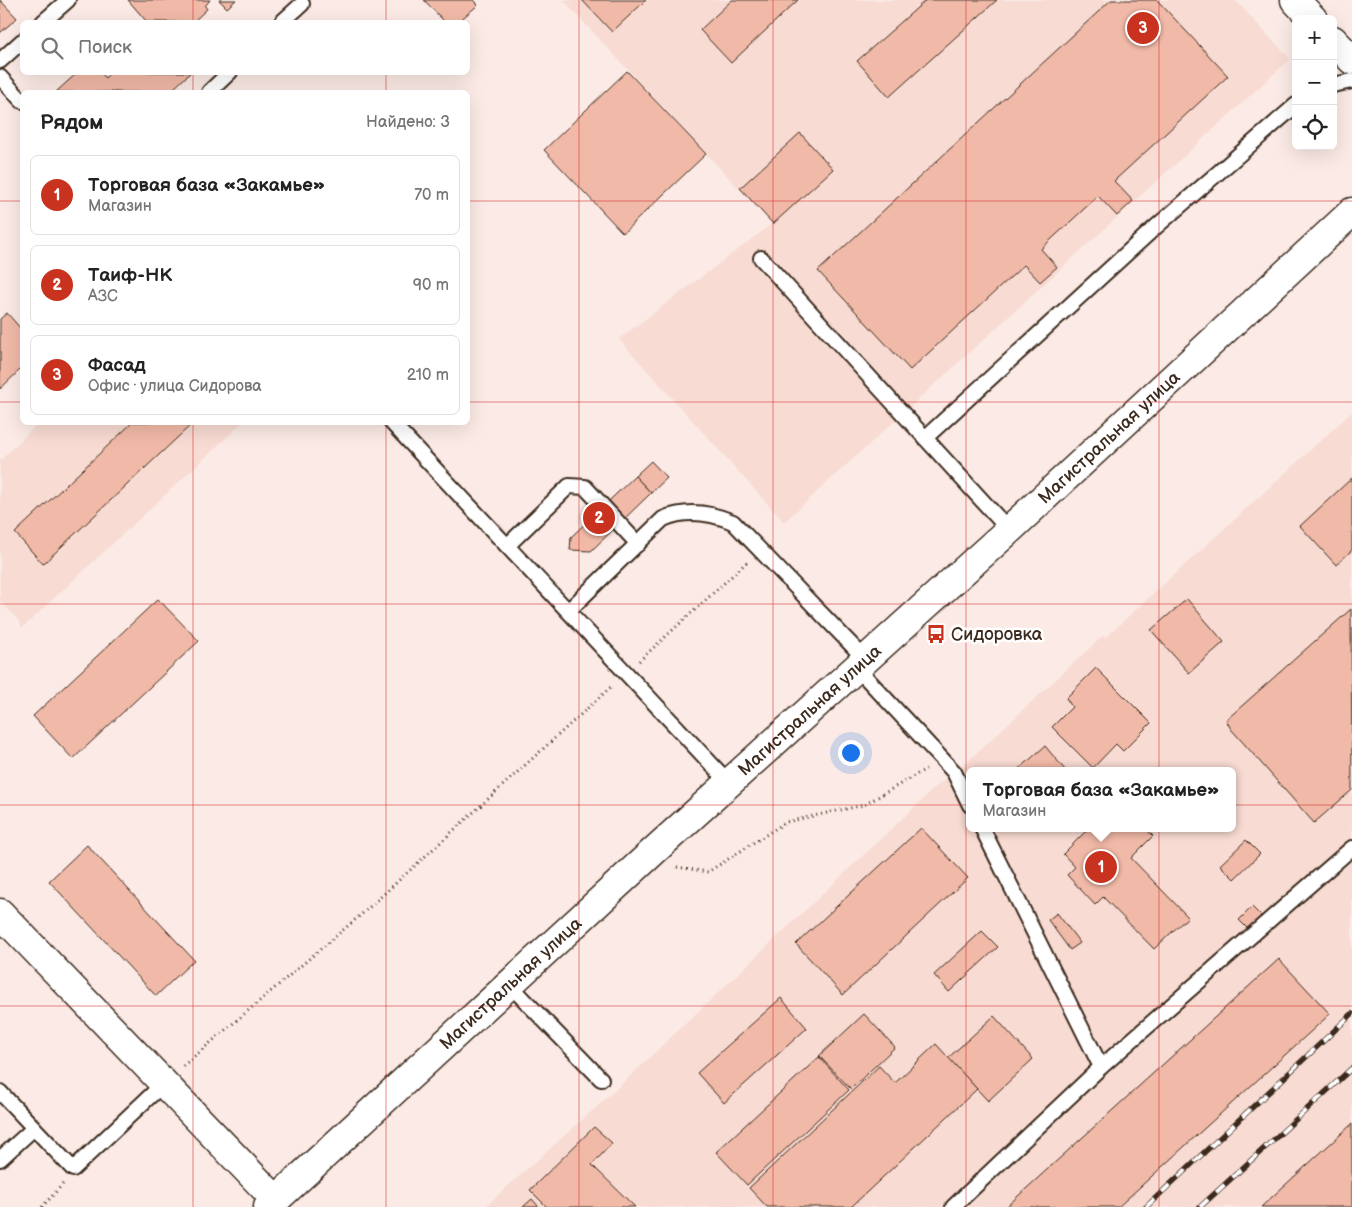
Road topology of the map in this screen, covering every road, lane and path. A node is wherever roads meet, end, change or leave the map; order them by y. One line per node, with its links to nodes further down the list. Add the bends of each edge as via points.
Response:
1 (68, 0): 5 (lane)
2 (1295, 0): 4 (main road)
3 (302, 4): 6 (lane)
4 (1309, 15)
5 (45, 20)
6 (284, 20)
7 (20, 43): 10 (lane)
8 (1337, 44): 9 (main road)
9 (1352, 60)
10 (0, 61)
11 (227, 75): 15 (lane)
12 (0, 77): 16 (lane)
13 (1352, 81): 14 (lane)
14 (1337, 83)
15 (211, 90)
16 (20, 98)
17 (1295, 105): 21 (lane, via 1150,232)
18 (1352, 212): 22 (main road, Магистральная улица)
19 (761, 258): 21 (lane)
20 (394, 425): 24 (lane)
21 (925, 438): 22 (lane)
22 (1009, 530): 27 (main road, Магистральная улица)
23 (638, 544): 24 (lane, via 585,487 577,485 569,486); 25 (lane, via 663,519 693,513 711,514 733,522); 26 (lane)
24 (507, 546): 26 (lane)
25 (760, 550): 27 (lane); 28 (path)
26 (568, 611): 28 (lane)
27 (861, 664): 29 (lane); 30 (main road, Магистральная улица)
28 (626, 673): 30 (lane); 39 (path, via 363,913)
29 (941, 760): 31 (lane, via 954,772); 34 (path, via 864,805 786,822 708,872)
30 (729, 783): 36 (main road, Магистральная улица)
31 (966, 797)
32 (984, 832): 37 (lane)
33 (1352, 848): 37 (lane)
34 (671, 866)
35 (0, 913): 39 (main road)
36 (509, 984): 38 (lane); 44 (main road, Магистральная улица)
37 (1100, 1067): 46 (lane)
38 (601, 1079)
39 (164, 1082): 43 (lane); 44 (main road)
40 (0, 1092): 41 (lane)
41 (34, 1128): 42 (lane); 43 (lane)
42 (0, 1159)
43 (73, 1169): 45 (path, via 57,1193)
44 (272, 1204)
45 (42, 1207)
46 (953, 1207)

